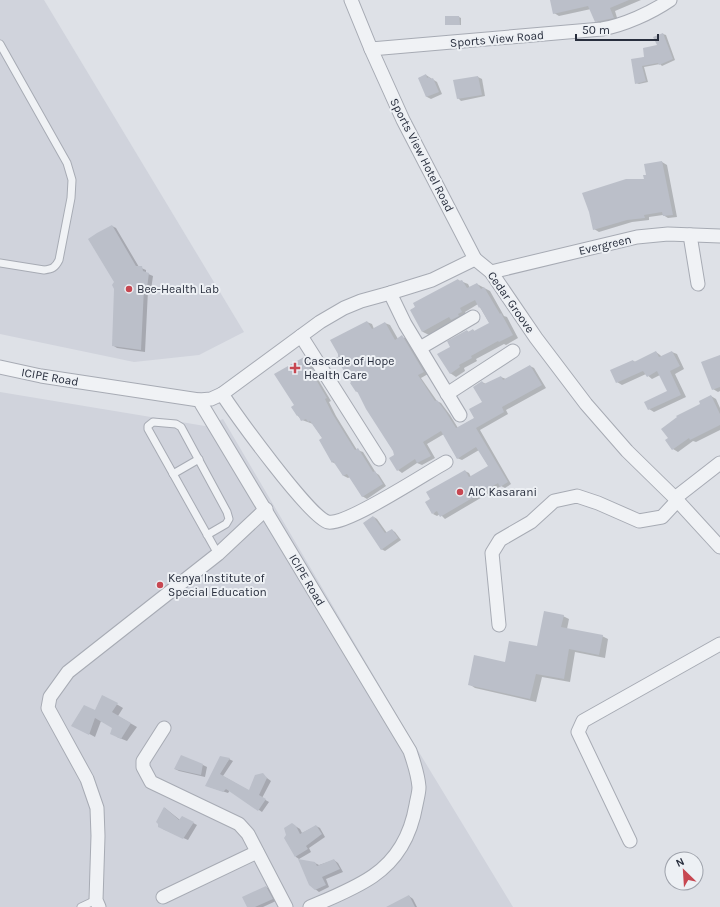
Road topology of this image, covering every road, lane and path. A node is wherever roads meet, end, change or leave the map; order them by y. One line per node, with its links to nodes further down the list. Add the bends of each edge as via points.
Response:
1 (351, 0): 5 (street)
2 (670, 0): 3 (street, Sports View Road)
3 (657, 4): 5 (street, Sports View Road, via 611,27 597,30)
4 (0, 44): 9 (lane, via 68,163 72,180 71,198 56,267 44,270)
5 (372, 49): 8 (street, Sports View Hotel Road, via 403,120)
6 (690, 235): 7 (street, Evergreen); 10 (street, Evergreen, via 637,237); 11 (street)
7 (720, 236)
8 (476, 259): 10 (street, Cedar Groove); 12 (street, via 432,280)
9 (0, 263)
10 (491, 272): 27 (street, Cedar Groove, via 536,338 586,404 627,451)
11 (698, 284)
12 (390, 293): 14 (street, via 344,308); 15 (street)
13 (473, 317): 15 (street)
14 (301, 336): 18 (street); 23 (street)
15 (420, 348): 19 (street)
16 (514, 351): 19 (street)
17 (0, 367): 20 (street, ICIPE Road, via 41,376)
18 (222, 394): 20 (street, via 211,399); 24 (street, via 305,503 329,522 347,518 361,511)
19 (447, 394): 21 (street)
20 (199, 400): 28 (street, ICIPE Road)
21 (460, 415)
22 (199, 459): 26 (lane); 26 (lane, via 179,425 153,422 148,429); 29 (lane, via 229,519 226,524)
23 (379, 459)
24 (446, 462)
25 (720, 463): 27 (street)
26 (173, 474): 29 (lane)
27 (676, 499): 30 (street, Cedar Groove); 32 (street, via 662,517 639,521 576,496 554,502 531,522 500,540 492,553)
28 (266, 510): 31 (street); 41 (street, ICIPE Road, via 410,751 419,788 413,822 393,859 373,876)
29 (207, 535): 31 (lane)
30 (720, 547)
31 (218, 554): 38 (street, via 68,672 50,697 48,708 87,780 97,808)
32 (499, 625)
33 (720, 644): 35 (street, via 583,721 580,727 578,732)
34 (164, 728): 36 (street, via 143,761 143,767 151,782 239,824 248,834)
35 (630, 841)
36 (257, 852): 37 (street); 40 (street)
37 (163, 897)
38 (98, 904): 39 (lane)
39 (81, 907)
40 (286, 907)
41 (310, 907)

